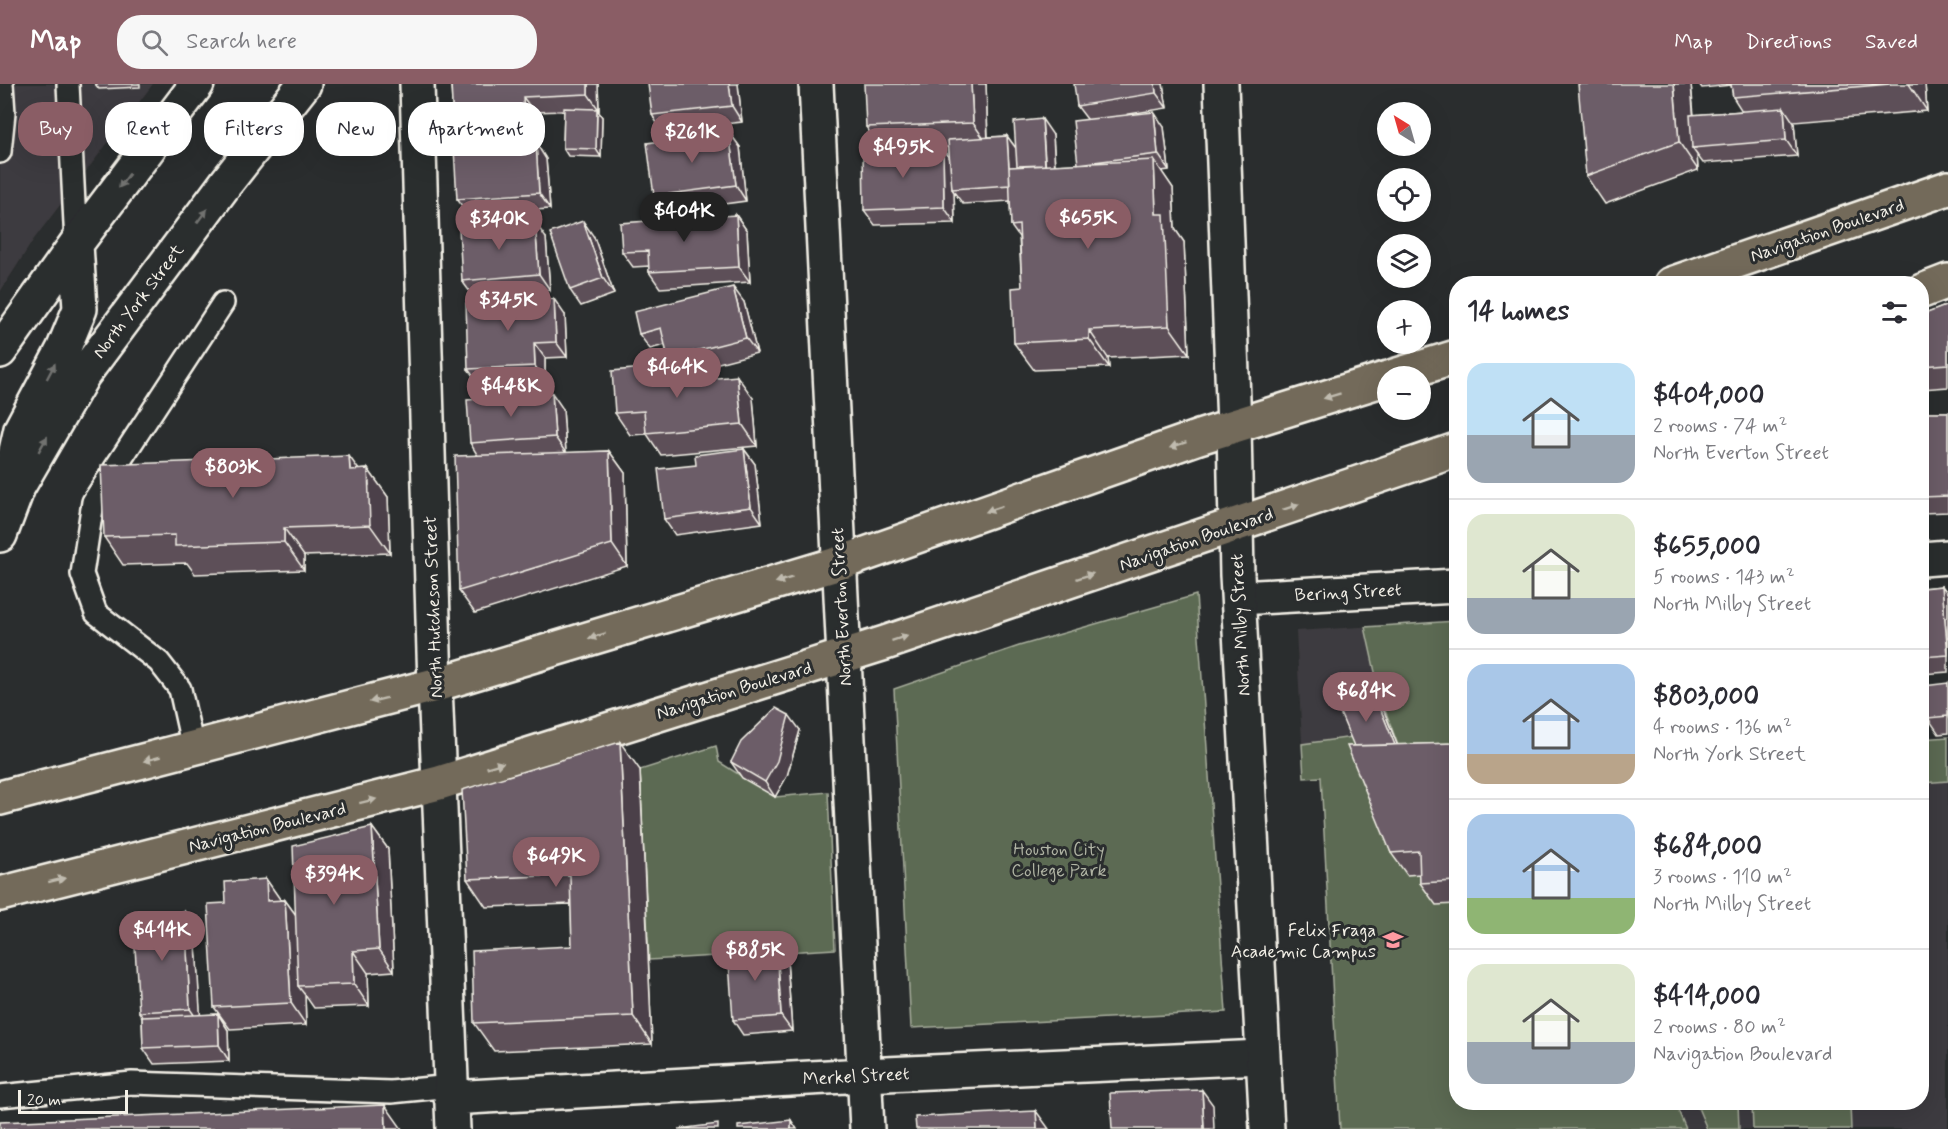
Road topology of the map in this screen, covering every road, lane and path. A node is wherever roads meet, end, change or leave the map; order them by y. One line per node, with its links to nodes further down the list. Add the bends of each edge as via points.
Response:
1 (2, 84): 9 (lane)
2 (68, 84): 12 (lane)
3 (197, 84): 12 (street, one-way to 12)
4 (280, 84): 10 (street)
5 (304, 84): 10 (street, North York Street)
6 (417, 84): 32 (street, North Hutcheson Street)
7 (816, 84): 28 (street, North Everton Street)
8 (1221, 84): 21 (street, North Milby Street)
9 (0, 152)
10 (226, 183): 25 (street, North York Street, one-way to 10, via 18,487 83,375)
11 (1948, 188): 13 (main road, Navigation Boulevard)
12 (76, 244): 17 (street); 23 (street, one-way to 12, via 21,429 80,309)
13 (1694, 276)
14 (1948, 282): 15 (main road)
15 (1929, 289)
16 (223, 303): 33 (lane, via 93,502 82,574 96,613 159,662 180,689)
17 (0, 351)
18 (1449, 359): 19 (main road)
19 (1427, 366)
20 (1377, 381): 21 (main road, one-way to 21)
21 (1234, 426): 24 (street, North Milby Street); 28 (main road, one-way to 28)
22 (1449, 452): 24 (main road, Navigation Boulevard, one-way to 22)
23 (0, 525)
24 (1236, 526): 30 (street, North Milby Street); 31 (main road, Navigation Boulevard, one-way to 24)
25 (0, 535)
26 (1948, 557): 27 (street)
27 (1929, 558)
28 (840, 563): 31 (street, North Everton Street); 32 (main road, one-way to 32)
29 (1449, 586): 30 (street, Bering Street)
30 (1239, 598): 37 (street, North Milby Street)
31 (844, 656): 34 (main road, Navigation Boulevard, one-way to 31); 38 (street, North Everton Street)
32 (435, 685): 33 (main road, one-way to 33); 34 (street, North Hutcheson Street)
33 (193, 748): 35 (main road, one-way to 35)
34 (439, 783): 36 (main road, Navigation Boulevard, one-way to 34); 40 (street, North Hutcheson Street)
35 (0, 798)
36 (0, 894)
37 (1262, 1057): 38 (street, Merkel Street); 42 (street, North Milby Street)
38 (864, 1075): 40 (street, Merkel Street); 41 (street, North Everton Street)
39 (0, 1096): 40 (lane, via 132,1083 391,1092)
40 (451, 1104)
41 (867, 1129)
42 (1267, 1129)

